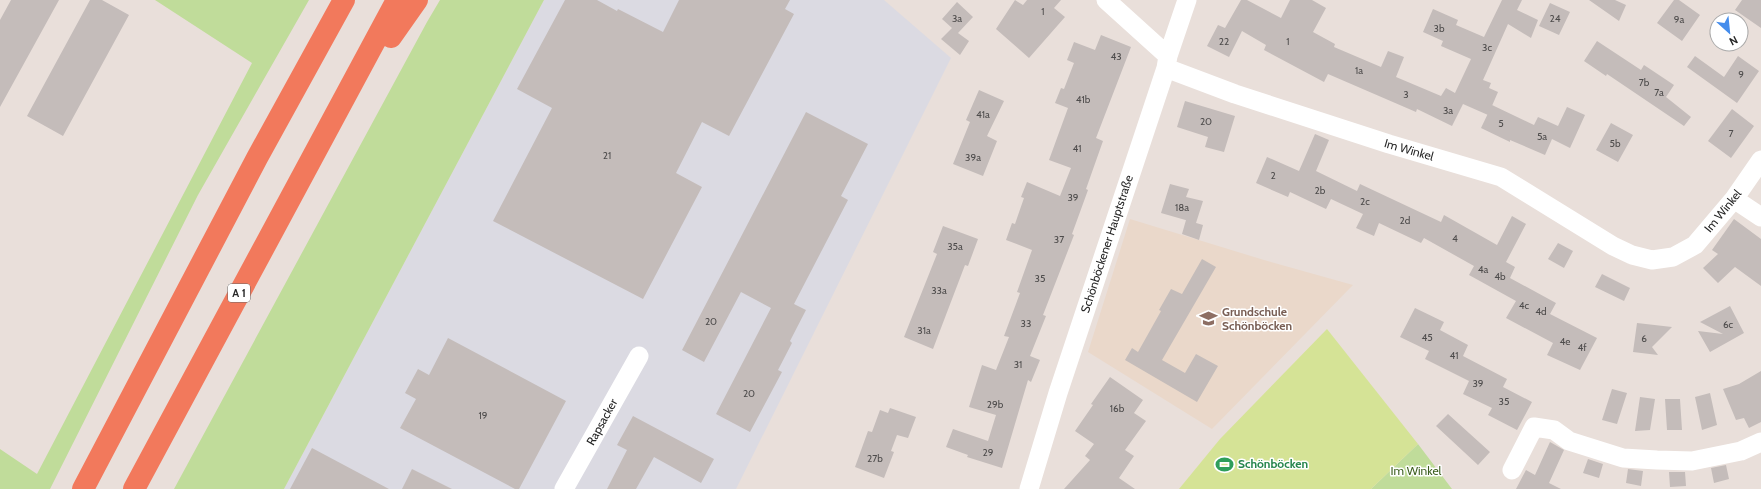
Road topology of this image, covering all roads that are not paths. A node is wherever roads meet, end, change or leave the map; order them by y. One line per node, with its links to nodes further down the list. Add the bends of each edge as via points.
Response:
1 (344, 0): 14 (highway, via 257,158)
2 (397, 0): 7 (highway, A 1)
3 (417, 0): 7 (highway)
4 (1106, 0): 6 (street)
5 (1187, 0): 6 (street, Schönböckener Hauptstraße)
6 (1167, 62): 9 (street, Im Winkel, via 1235,94 1501,177 1613,246 1632,255 1652,260 1673,257 1695,246); 17 (street, Schönböckener Hauptstraße, via 1060,386)
7 (344, 97): 15 (highway, A 1)
8 (1761, 160): 9 (street, Im Winkel)
9 (1734, 199): 10 (street)
10 (1761, 217)
11 (639, 356): 16 (street, Rapsacker)
12 (1761, 442): 13 (street, via 1741,451 1692,462 1636,459 1623,458 1569,441 1554,430 1534,427)
13 (1512, 470)
14 (83, 489)
15 (134, 489)
16 (564, 489)
17 (1029, 489)

